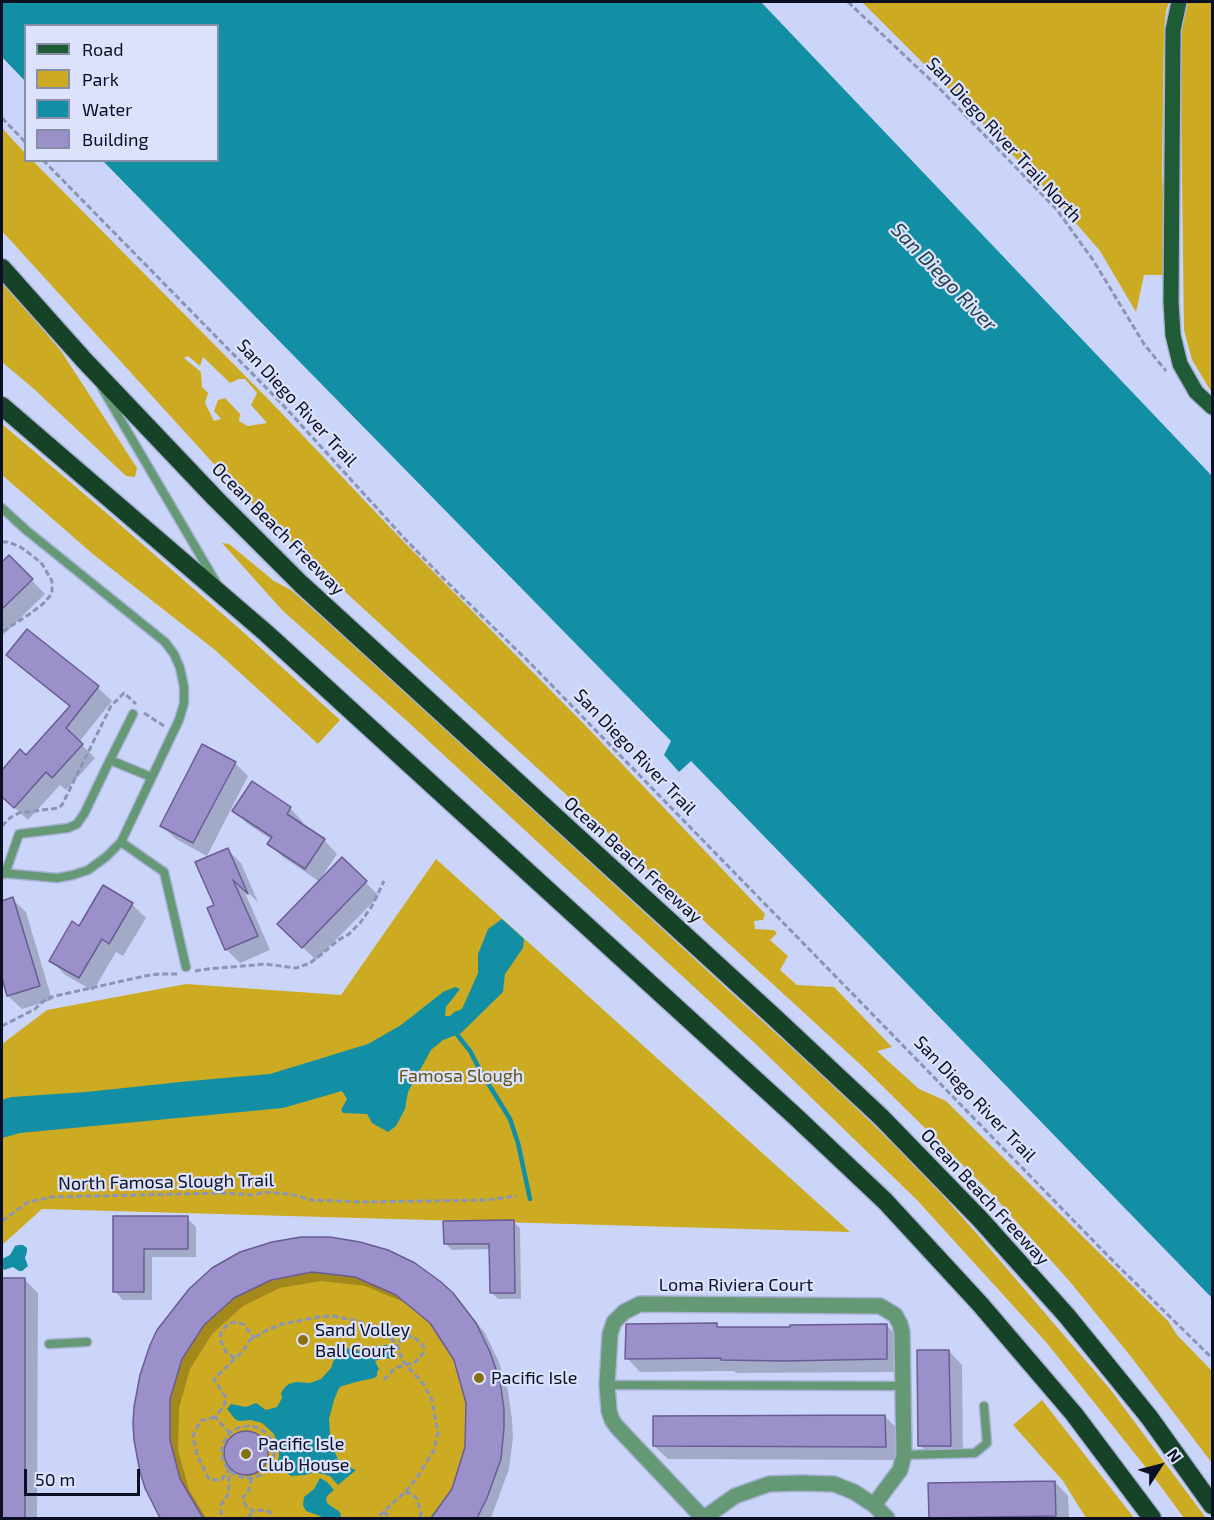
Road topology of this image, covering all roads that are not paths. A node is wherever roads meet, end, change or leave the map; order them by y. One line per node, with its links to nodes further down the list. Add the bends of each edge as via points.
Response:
1 (1179, 2): 5 (main road, via 1173,30 1173,335 1180,364 1196,392)
2 (2, 268): 3 (highway, Ocean Beach Freeway)
3 (84, 360): 7 (lane); 21 (highway, Ocean Beach Freeway, via 301,584 881,1117 980,1219 1066,1316 1149,1417)
4 (2, 406): 7 (highway)
5 (1212, 407)
6 (2, 508): 10 (lane, via 165,642 174,654 184,687 184,703)
7 (227, 599): 24 (highway, via 885,1201 1074,1414)
8 (133, 714): 9 (lane)
9 (110, 760): 10 (lane); 12 (lane, via 77,824 19,834)
10 (151, 777): 11 (lane)
11 (121, 842): 12 (lane, via 88,870 74,875 57,878); 13 (lane, via 164,872)
12 (3, 874)
13 (187, 971)
14 (87, 1342): 15 (lane)
15 (49, 1344)
16 (607, 1384): 17 (lane); 17 (street, Loma Riviera Court, via 614,1322 640,1304 880,1306 900,1324); 22 (street, Loma Riviera Court, via 612,1420)
17 (904, 1386): 19 (street, Loma Riviera Court)
18 (984, 1406): 19 (lane, via 987,1443 975,1454)
19 (904, 1455): 20 (street, Loma Riviera Court, via 900,1470)
20 (874, 1504): 22 (street, via 834,1484 769,1484 735,1496); 23 (street)
21 (1212, 1504)
22 (704, 1518)
23 (887, 1518)
24 (1152, 1518)

